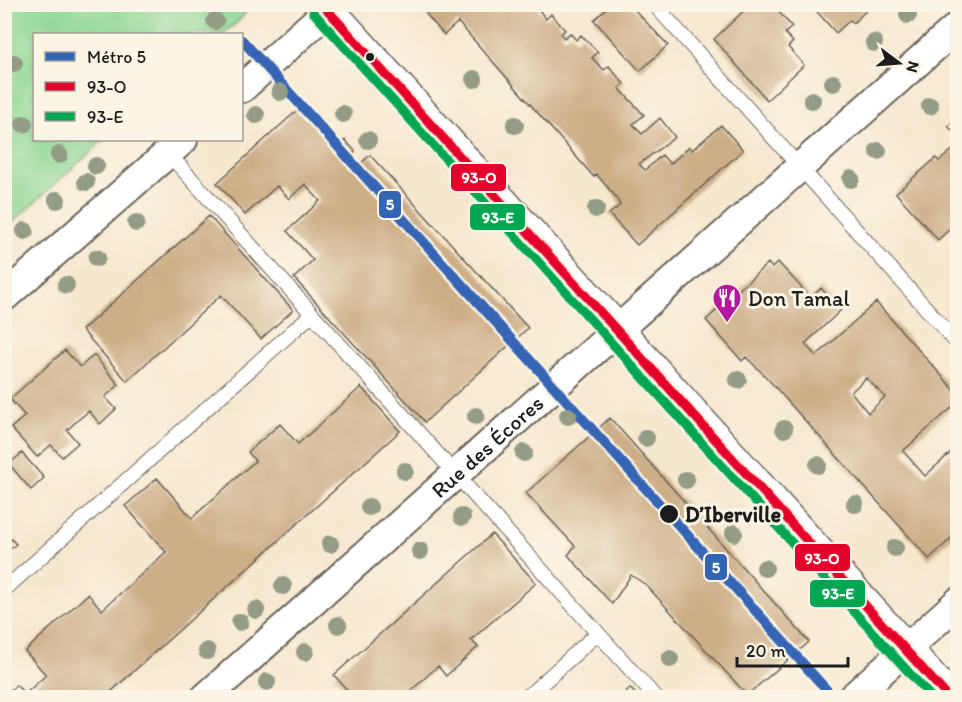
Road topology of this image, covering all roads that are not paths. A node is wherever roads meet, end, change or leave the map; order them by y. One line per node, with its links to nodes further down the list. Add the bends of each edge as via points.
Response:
1 (654, 4): 6 (lane)
2 (328, 7): 4 (street); 9 (main road)
3 (957, 26): 6 (street, Rue des Écores)
4 (243, 87)
5 (176, 146): 7 (street); 8 (lane)
6 (799, 167): 9 (street, Rue des Écores); 10 (lane)
7 (4, 297)
8 (312, 314): 11 (lane); 12 (lane)
9 (616, 330): 11 (street, Rue des Écores); 15 (main road)
10 (957, 344)
11 (455, 475): 14 (lane); 16 (street, Rue des Écores)
12 (4, 590)
13 (957, 602): 15 (street)
14 (598, 633): 17 (lane); 18 (lane)
15 (906, 650): 19 (street); 20 (main road)
16 (205, 698)
17 (526, 698)
18 (656, 698)
19 (852, 698)
20 (949, 698)

